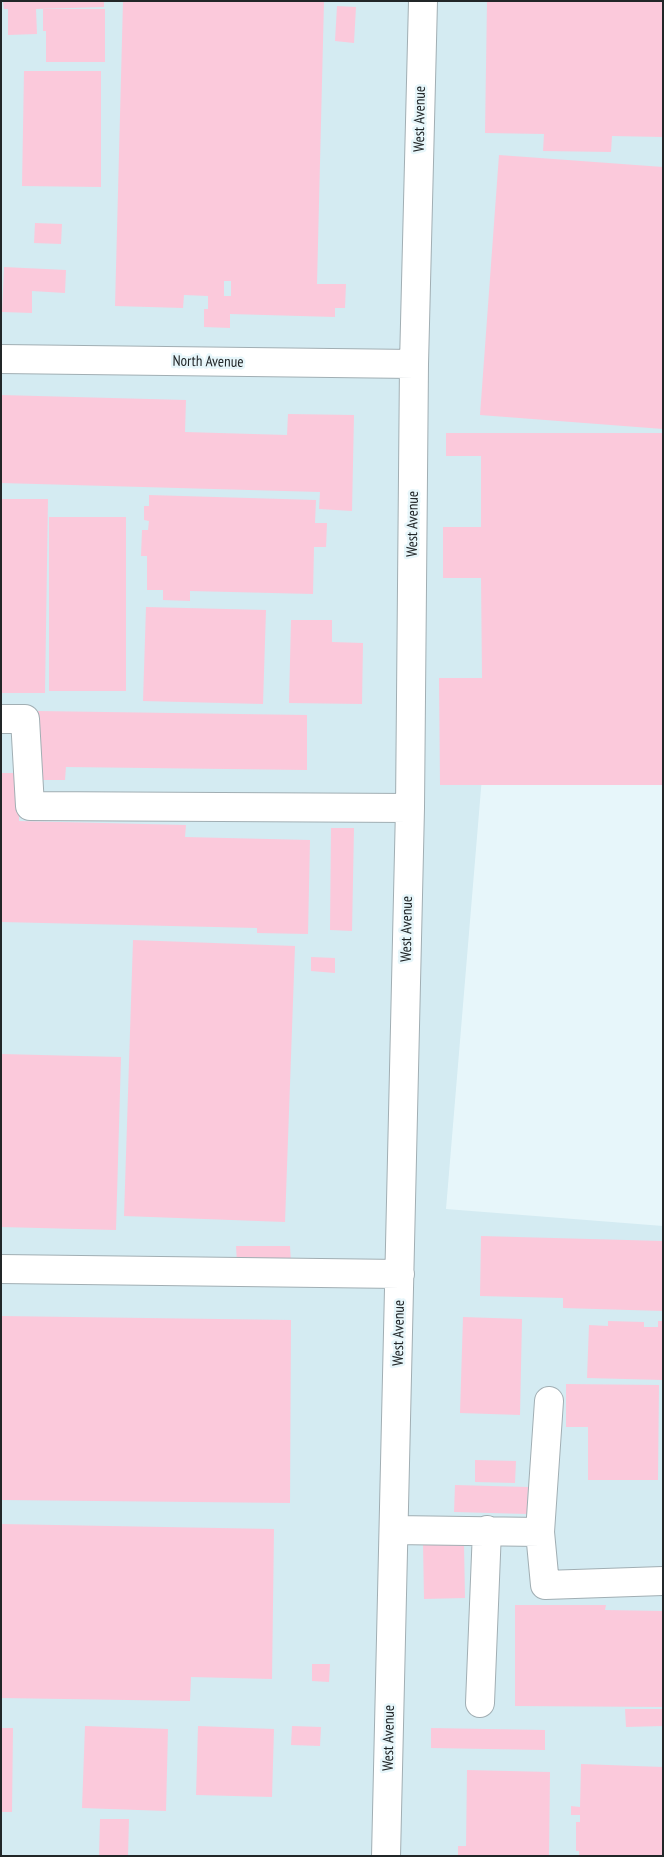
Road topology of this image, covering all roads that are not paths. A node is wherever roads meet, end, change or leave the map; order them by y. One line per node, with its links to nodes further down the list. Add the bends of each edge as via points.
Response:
1 (422, 1): 3 (street, West Avenue)
2 (1, 359): 3 (street, North Avenue)
3 (414, 364): 5 (street, West Avenue)
4 (1, 719): 5 (street, via 25,719 30,806)
5 (410, 808): 7 (street, West Avenue)
6 (1, 1269): 7 (street)
7 (400, 1274): 9 (street, West Avenue)
8 (549, 1401): 11 (street)
9 (394, 1530): 10 (street); 14 (street, West Avenue)
10 (487, 1530): 11 (street); 13 (street)
11 (540, 1532): 12 (street, via 545,1585)
12 (663, 1581)
13 (480, 1703)
14 (386, 1856)

